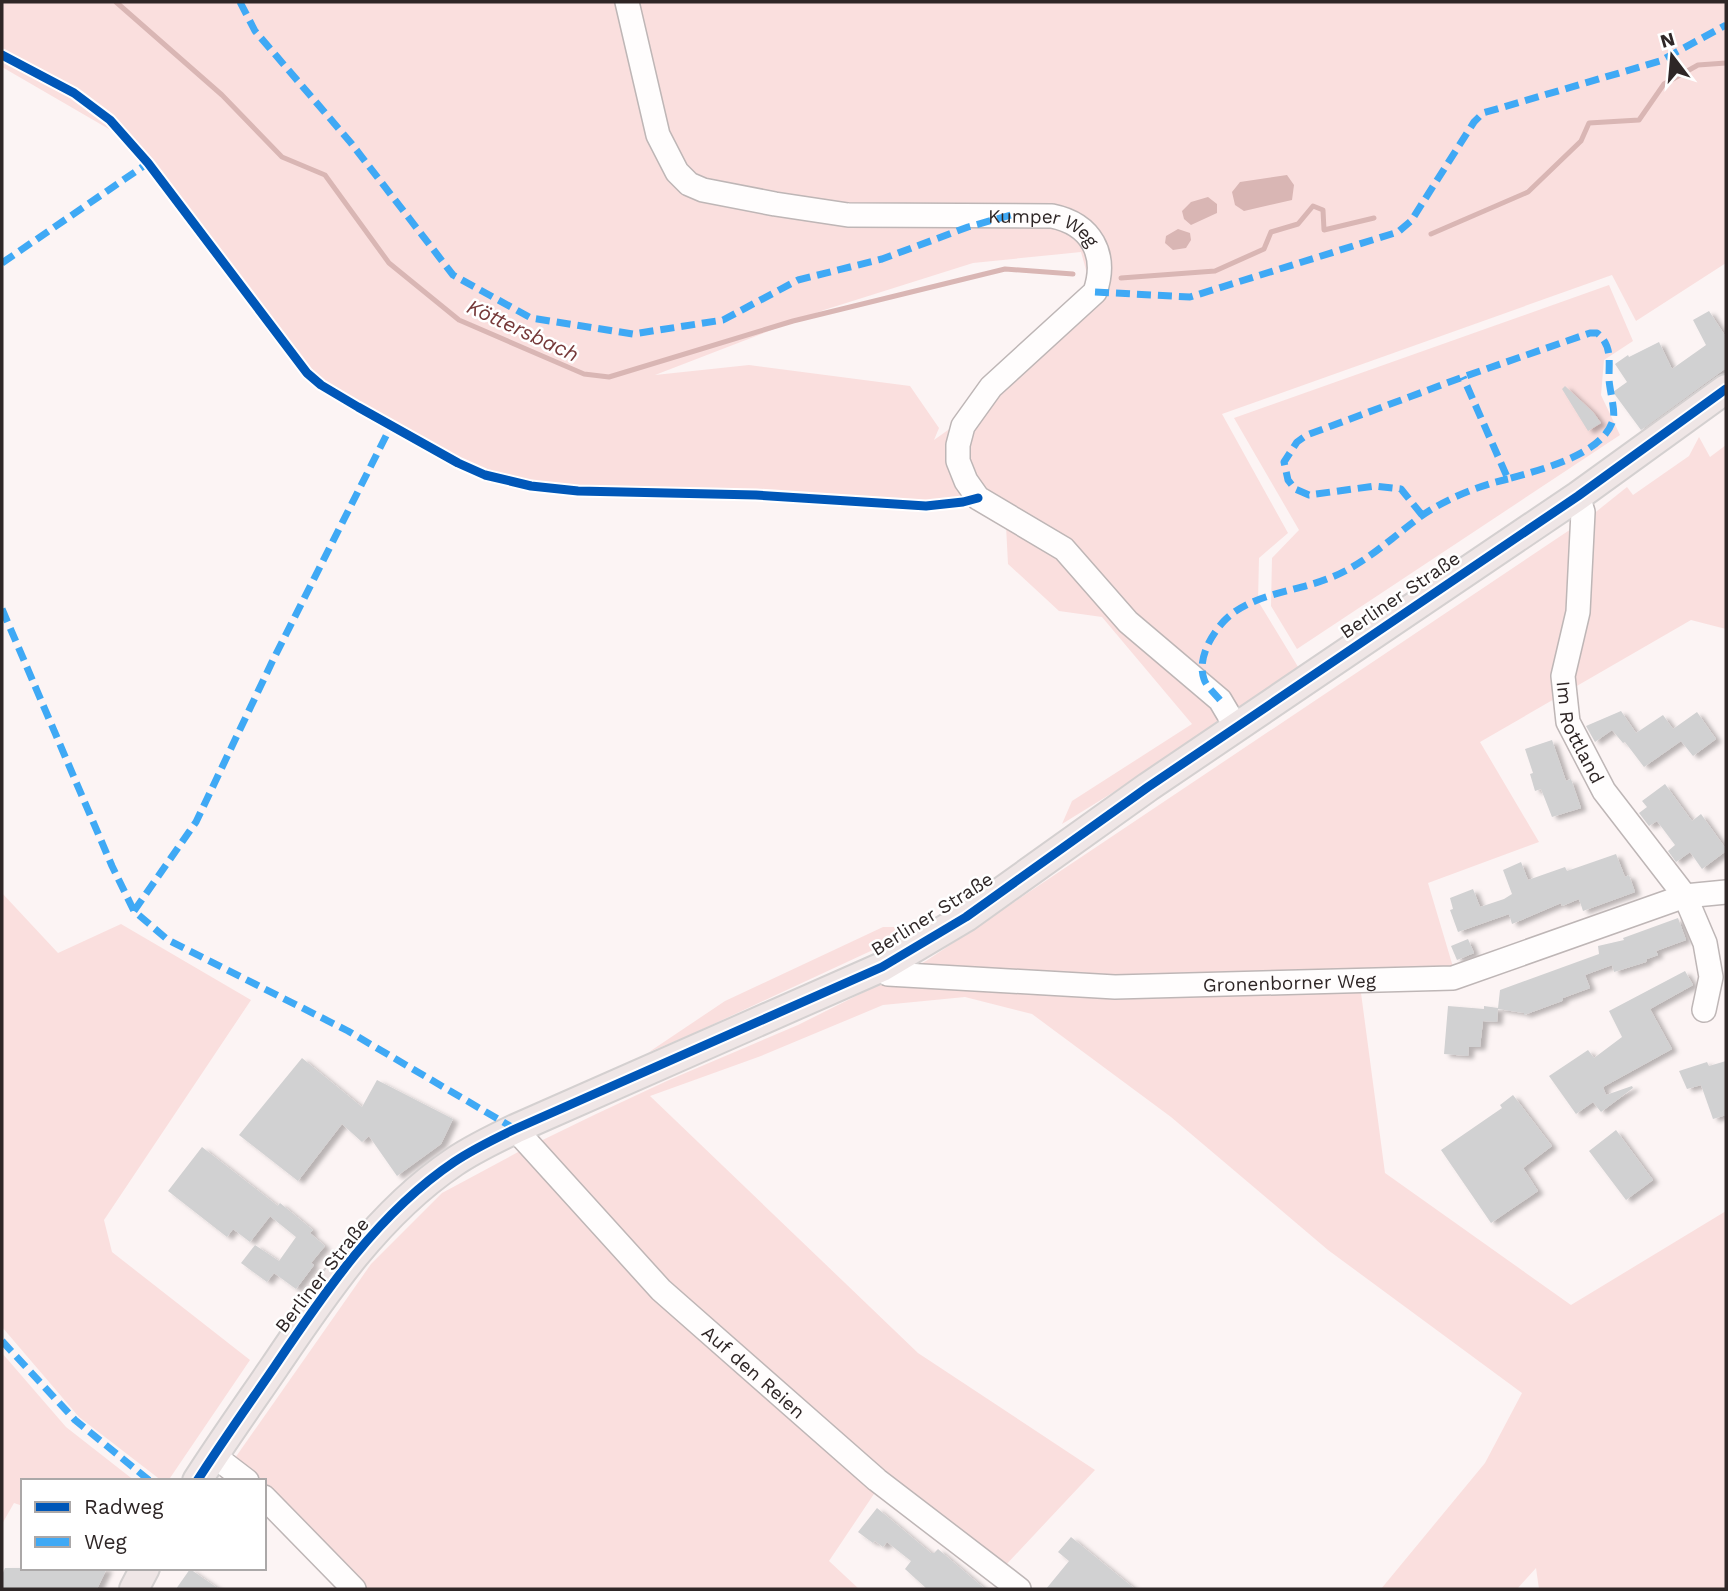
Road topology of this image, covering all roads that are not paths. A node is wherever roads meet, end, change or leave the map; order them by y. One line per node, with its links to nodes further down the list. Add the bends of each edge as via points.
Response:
1 (627, 2): 4 (street, Kumper Weg, via 658,135 677,172 689,184 848,215 1052,216 1076,224 1087,234 1100,259 1096,292 991,387 963,426 958,461 978,498 1064,549 1128,622 1220,700)
2 (1726, 389): 3 (main road, Berliner Straße)
3 (1578, 496): 4 (main road, Berliner Straße); 7 (street, Im Rottland, via 1583,512 1578,612 1563,676 1568,722 1604,791)
4 (1236, 727): 8 (main road, Berliner Straße, via 987,902)
5 (1726, 879): 7 (street, Gronenborner Weg)
6 (1726, 892): 7 (street, Gronenborner Weg)
7 (1685, 896): 8 (street, Gronenborner Weg, via 1452,978 1115,987 888,974); 9 (street, via 1705,943 1711,977)
8 (882, 967): 10 (main road, Berliner Straße)
9 (1704, 1010)
10 (514, 1129): 11 (main road, Berliner Straße, via 452,1164 406,1201 358,1252); 18 (street, Auf den Reien, via 661,1290 877,1480)
11 (214, 1455): 12 (main road, Berliner Straße); 13 (street)
12 (198, 1479)
13 (244, 1479)
14 (266, 1499): 17 (street)
15 (144, 1570): 16 (main road)
16 (134, 1589)
17 (355, 1589)
18 (1019, 1589)

